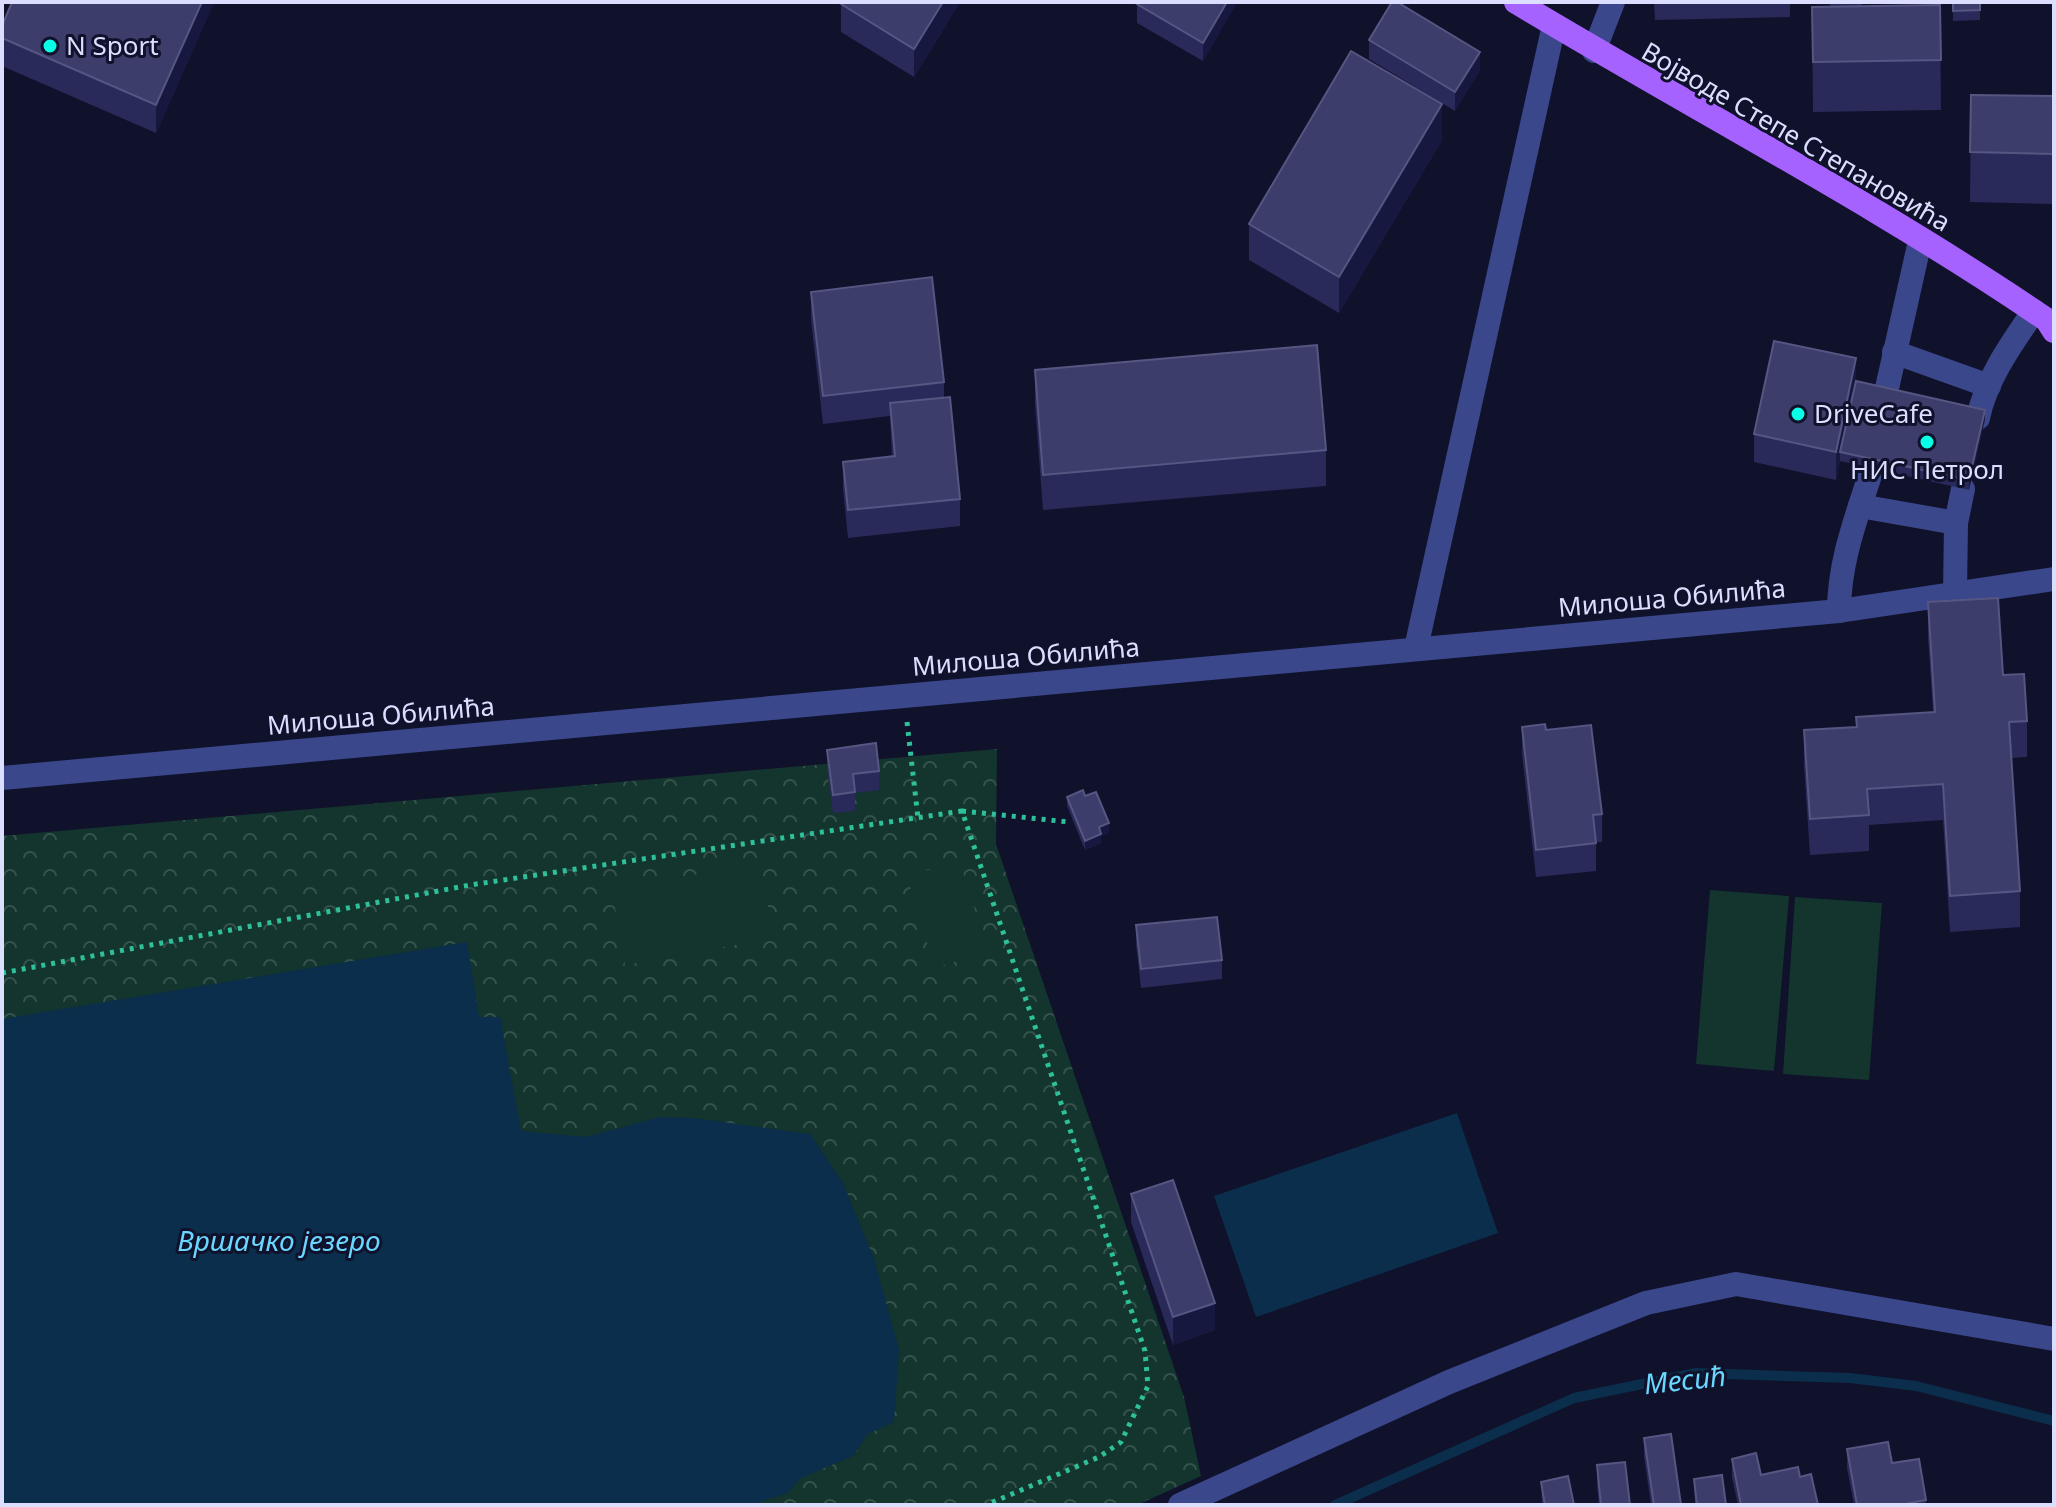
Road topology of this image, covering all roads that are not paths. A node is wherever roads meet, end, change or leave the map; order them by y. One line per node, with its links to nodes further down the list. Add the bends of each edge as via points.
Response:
1 (1516, 2): 3 (main road, Војводе Степе Степановића)
2 (1613, 2): 4 (street)
3 (1554, 25): 4 (main road, Војводе Степе Степановића); 18 (street)
4 (1594, 51): 5 (main road, Војводе Степе Степановића)
5 (1920, 241): 6 (main road, Војводе Степе Степановића); 7 (street)
6 (2047, 321): 8 (street, via 2010,345)
7 (1894, 352): 8 (street); 9 (street)
8 (1989, 386): 10 (street)
9 (1885, 397)
10 (1978, 418)
11 (1872, 469): 13 (street)
12 (1963, 489): 14 (street)
13 (1860, 506): 14 (street); 17 (street, via 1839,585)
14 (1956, 523): 16 (street)
15 (2054, 579): 16 (street, Милоша Обилића)
16 (1955, 594): 17 (street, Милоша Обилића)
17 (1839, 611): 18 (street, Милоша Обилића)
18 (1416, 648): 19 (street, Милоша Обилића)
19 (2, 778)
20 (2054, 1339): 21 (street, via 1736,1284 1646,1303 1449,1382)
21 (1180, 1505)

